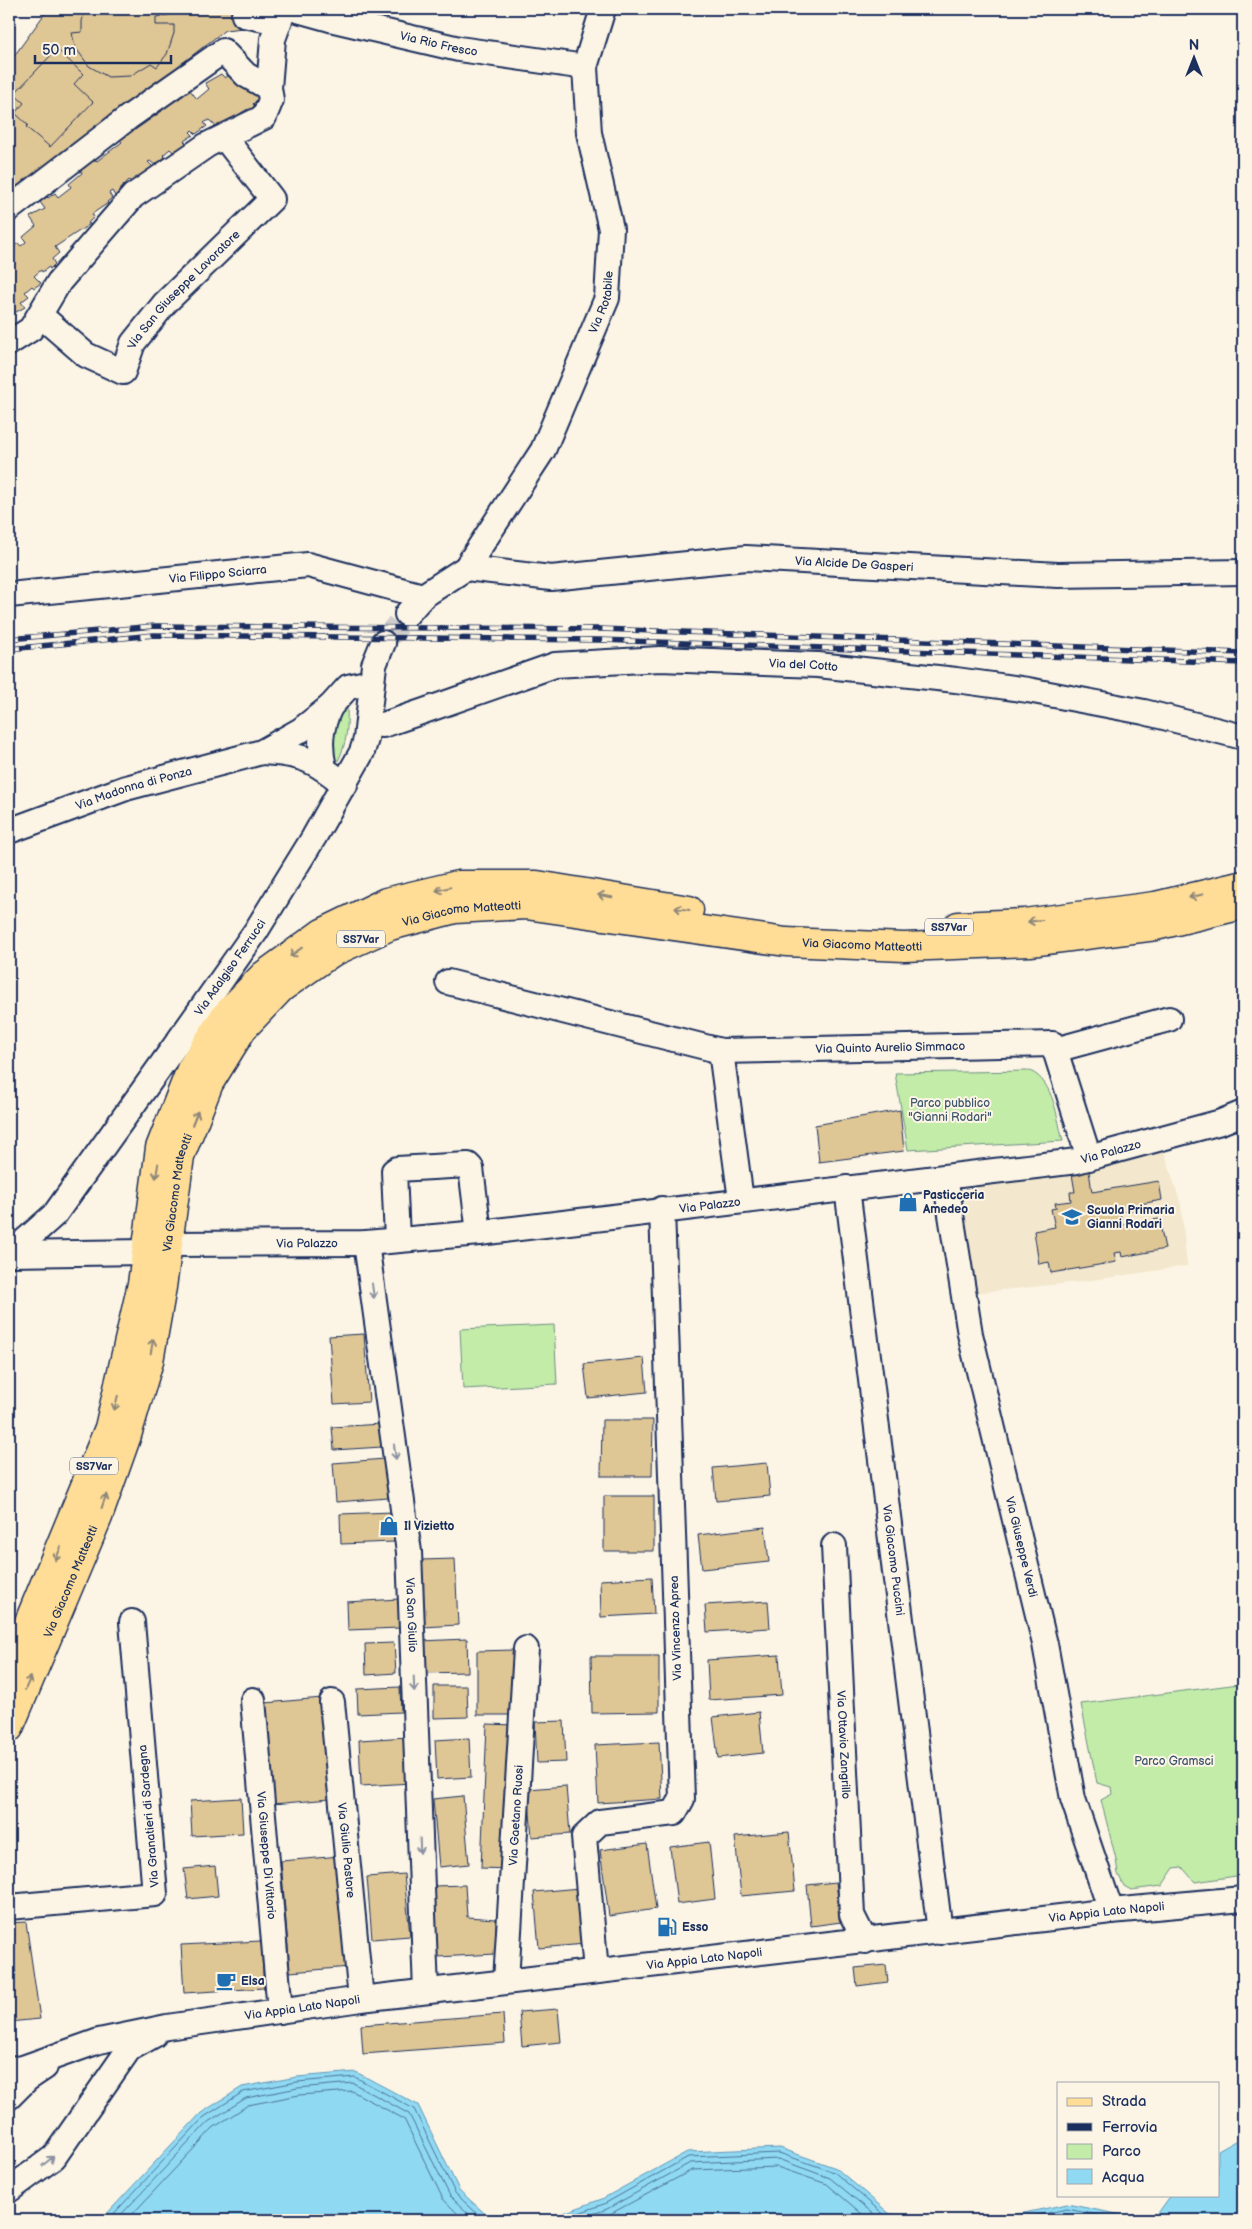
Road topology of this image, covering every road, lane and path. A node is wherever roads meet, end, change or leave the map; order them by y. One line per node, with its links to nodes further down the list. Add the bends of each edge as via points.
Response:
1 (603, 9): 4 (street, Via Rotabile)
2 (285, 13): 3 (street, Via Rio Fresco); 4 (street, Via Rio Fresco, via 330,19 459,49); 5 (street, via 273,39)
3 (244, 15)
4 (585, 67): 10 (street, Via Rotabile, via 589,133 611,229 607,298 543,450)
5 (269, 88): 6 (street, via 271,100 264,117); 7 (street, via 246,75 223,51 129,117)
6 (224, 137): 8 (street, via 207,145 133,196 60,282); 8 (street, Via San Giuseppe Lavoratore, via 272,199 165,303 132,342 123,372 86,355)
7 (9, 209)
8 (40, 315): 9 (street, via 31,329)
9 (9, 343)
10 (466, 568): 11 (street, Via Alcide De Gasperi, via 551,578 746,558 1058,574); 13 (street)
11 (1243, 572)
12 (9, 595): 13 (street, Via Filippo Sciarra, via 308,565)
13 (423, 596): 14 (street)
14 (407, 614)
15 (383, 643): 16 (street, Via Adalgiso Ferrucci)
16 (371, 682): 17 (street, Via Madonna di Ponza, via 348,687); 18 (street, Via Adalgiso Ferrucci)
17 (330, 707): 20 (street, Via Madonna di Ponza, via 300,730); 21 (street, via 320,737)
18 (368, 724): 19 (street, Via del Cotto, via 407,717 555,665 660,659 818,665 956,680 1144,712); 22 (street, Via Adalgiso Ferrucci, via 362,752)
19 (1243, 737)
20 (262, 752): 21 (street, Via Madonna di Ponza, via 290,754); 23 (street, Via Madonna di Ponza, via 126,788)
21 (324, 768): 22 (street, Via Madonna di Ponza)
22 (345, 785): 40 (street, Via Adalgiso Ferrucci, via 256,931 96,1158 55,1214)
23 (9, 831)
24 (1243, 885): 39 (main road, Via Giacomo Matteotti / SS7Var, one-way to 39, via 1155,906 1024,923 904,929 786,924 537,885 458,886 386,902 322,932 264,975 224,1017 190,1069 160,1148)
25 (1243, 905): 39 (main road, Via Giacomo Matteotti / SS7Var, one-way to 25, via 180,1156 209,1082 243,1028 281,988 331,954 390,926 455,908 526,905 786,942 904,947 1030,942 1156,926)
26 (448, 982): 29 (street, Via Quinto Aurelio Simmaco)
27 (1169, 1019): 28 (street)
28 (1056, 1050): 29 (street, Via Quinto Aurelio Simmaco, via 1053,1044); 31 (street)
29 (721, 1051): 34 (street)
30 (1243, 1113): 31 (street, Via Palazzo)
31 (1089, 1158): 32 (street, Via Palazzo)
32 (945, 1177): 33 (street, Via Palazzo); 50 (street, Via Giuseppe Verdi, via 970,1334 1045,1644 1073,1799)
33 (847, 1188): 34 (street, Via Palazzo); 51 (street, Via Giacomo Puccini)
34 (741, 1200): 35 (street, Via Palazzo)
35 (662, 1209): 36 (street, Via Palazzo); 53 (street, Via Vincenzo Aprea, via 682,1799 674,1813 600,1822 584,1836)
36 (480, 1232): 37 (street, Via Palazzo); 37 (street, via 468,1165 396,1169)
37 (397, 1239): 38 (street, Via Palazzo)
38 (366, 1243): 39 (street, Via Palazzo); 55 (street, Via San Giulio, one-way to 55, via 409,1552)
39 (156, 1248): 40 (street, Via Palazzo); 44 (main road, Via Giacomo Matteotti / SS7Var, one-way to 44, via 142,1284 109,1428); 47 (main road, Via Giacomo Matteotti / SS7Var, one-way to 39, via 98,1517 127,1435 149,1361 162,1287)
40 (9, 1255)
41 (834, 1546): 52 (street, Via Ottavio Zangrillo, via 852,1915)
42 (132, 1622): 49 (street, Via Granatieri di Sardegna, via 156,1894)
43 (526, 1649): 54 (street, Via Gaetano Ruosi)
44 (9, 1670)
45 (253, 1700): 57 (street, Via Giuseppe Di Vittorio)
46 (332, 1702): 56 (street, Via Giulio Pastore)
47 (9, 1728)
48 (1243, 1899): 50 (street, Via Appia Lato Napoli)
49 (9, 1906)
50 (1111, 1911): 51 (street, Via Appia Lato Napoli)
51 (940, 1932): 52 (street, Via Appia Lato Napoli)
52 (865, 1941): 53 (street, Via Appia Lato Napoli)
53 (596, 1971): 54 (street, Via Appia Lato Napoli)
54 (506, 1981): 55 (street, Via Appia Lato Napoli)
55 (426, 1991): 56 (street, Via Appia Lato Napoli)
56 (360, 1999): 57 (street, Via Appia Lato Napoli)
57 (280, 2011): 58 (street, Via Appia Lato Napoli)
58 (167, 2027): 59 (street, Via Appia Lato Napoli, via 99,2041); 62 (street, Via Appia Lato Napoli, one-way to 58, via 54,2157 129,2049)
59 (61, 2056): 60 (street, Via Appia Lato Napoli, via 20,2070); 61 (street, Via Appia Lato Napoli, via 27,2079)
60 (9, 2068)
61 (9, 2097)
62 (9, 2190)

